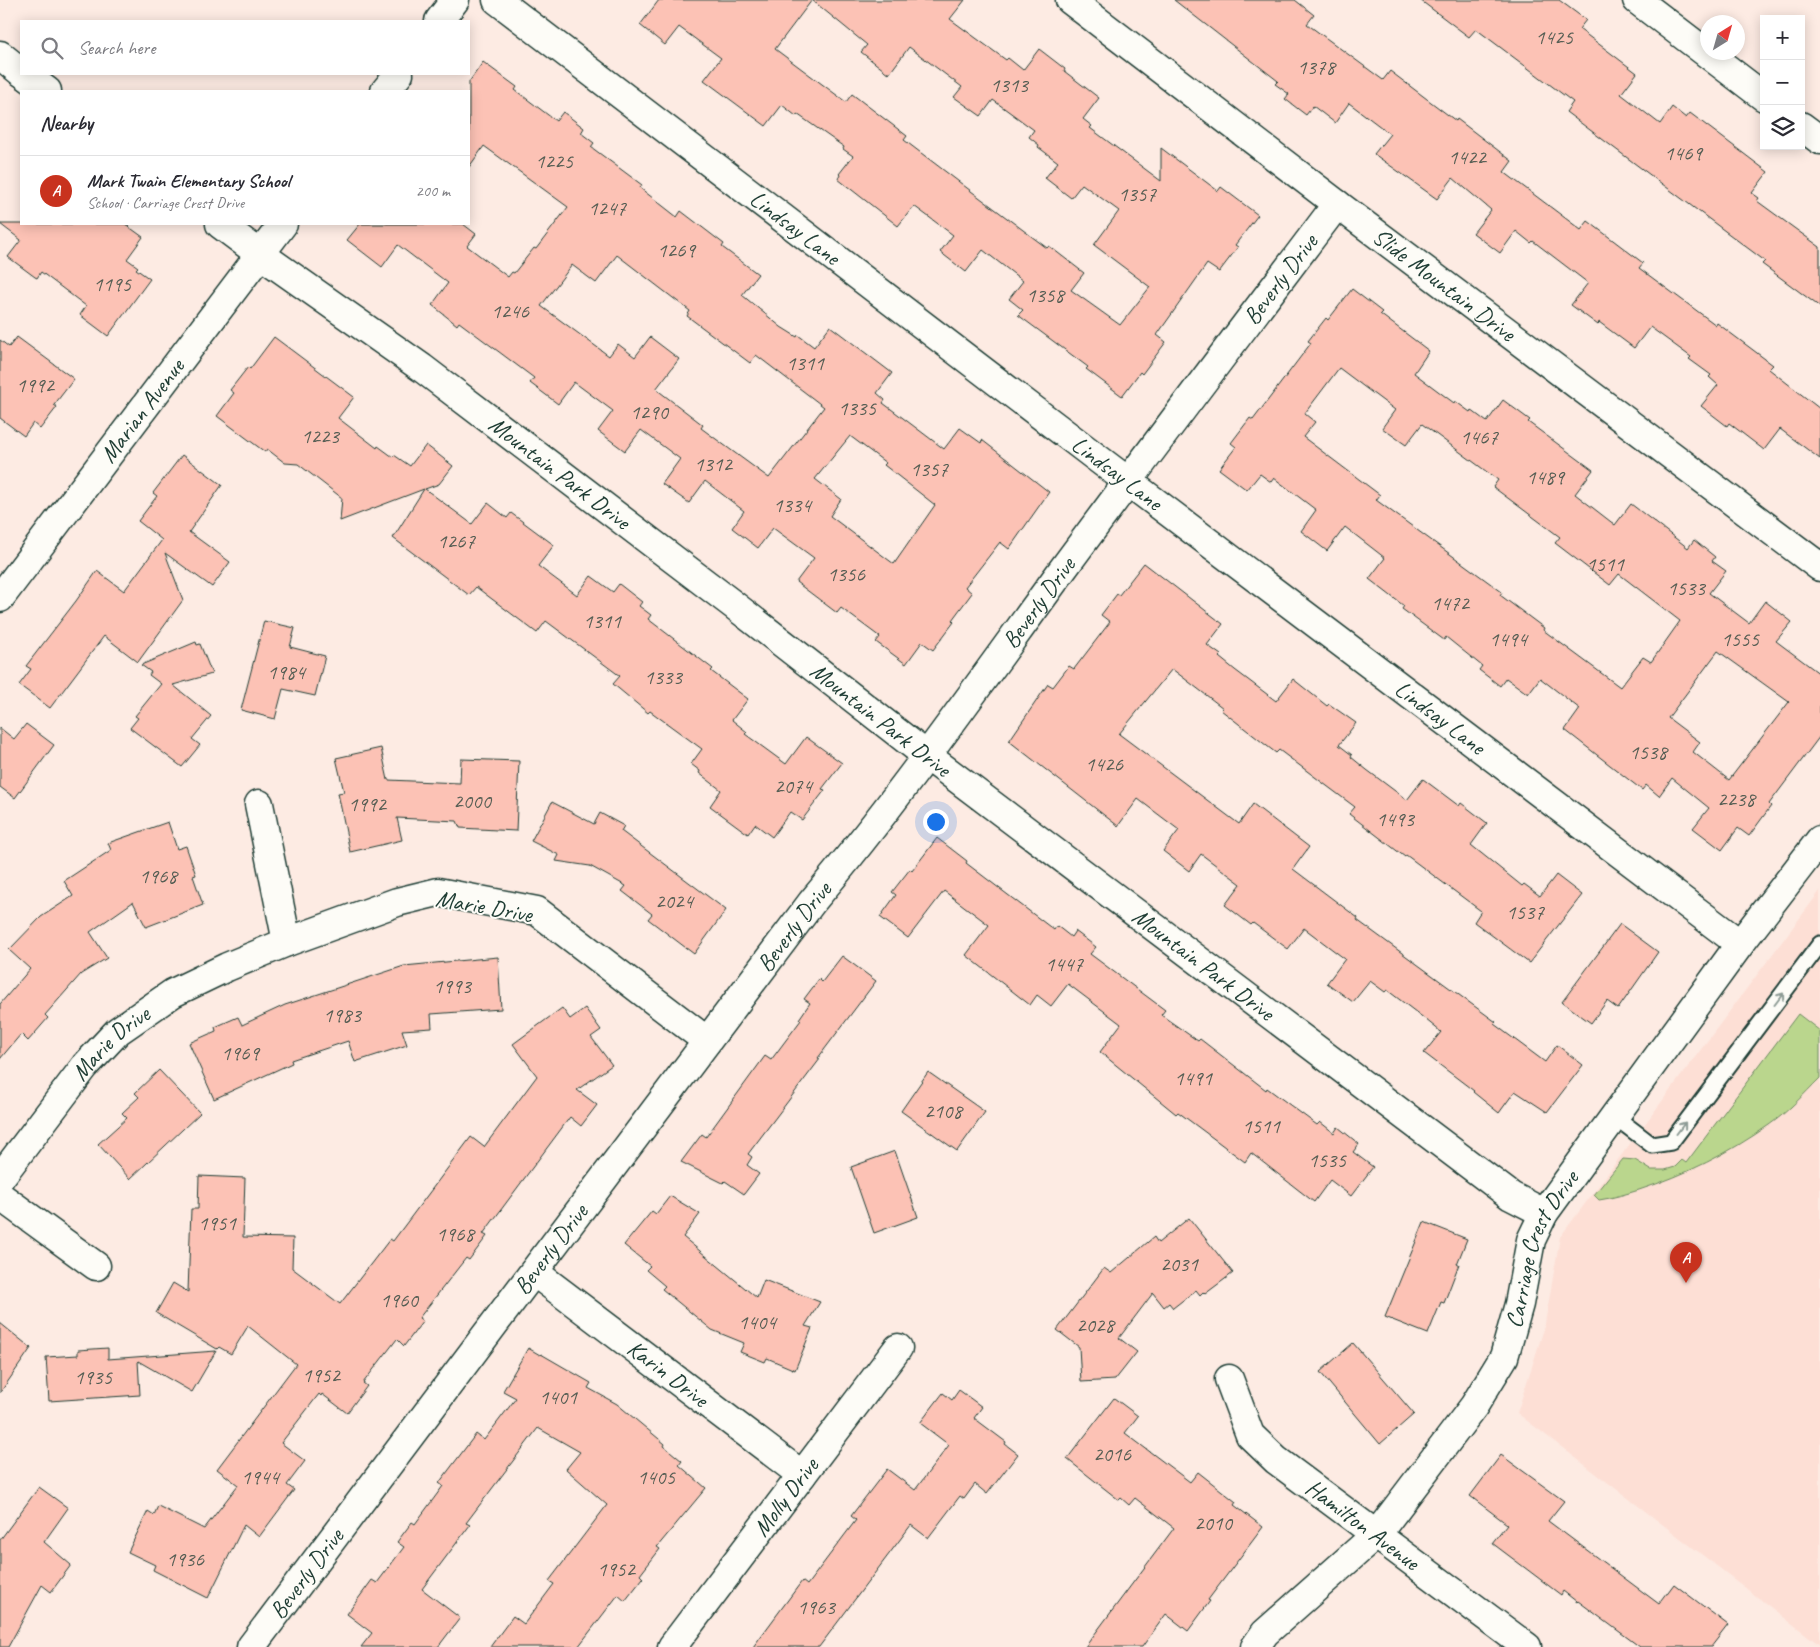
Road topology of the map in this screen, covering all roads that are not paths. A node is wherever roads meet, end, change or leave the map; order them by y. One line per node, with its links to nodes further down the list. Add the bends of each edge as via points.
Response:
1 (455, 0): 5 (street)
2 (497, 0): 19 (street, Lindsay Lane)
3 (1070, 0): 15 (street, Slide Mountain Drive)
4 (1638, 0): 12 (street)
5 (440, 20)
6 (0, 56): 7 (street)
7 (20, 71)
8 (26, 75): 10 (street)
9 (398, 75): 11 (street)
10 (46, 90)
11 (386, 90)
12 (1760, 94)
13 (1805, 129): 14 (street)
14 (1820, 140)
15 (1337, 204): 19 (street, Beverly Drive); 20 (street, Slide Mountain Drive)
16 (221, 225): 18 (street, Mountain Park Drive)
17 (282, 225): 18 (street, Marian Avenue)
18 (260, 254): 21 (street, Marian Avenue); 22 (street, Mountain Park Drive, via 422,368)
19 (1128, 482): 22 (street, Beverly Drive); 26 (street, Lindsay Lane)
20 (1820, 567)
21 (0, 598)
22 (926, 755): 28 (street, Beverly Drive); 32 (street, Mountain Park Drive, via 1511,1196)
23 (259, 804): 25 (street)
24 (1820, 840): 26 (street, Carriage Crest Drive)
25 (287, 942): 28 (street, Marie Drive, via 397,902 438,892 537,912); 30 (street, Marie Drive, via 226,966 173,994 118,1031 85,1066)
26 (1740, 944): 29 (street, Carriage Crest Drive)
27 (1820, 944): 29 (lane, one-way to 27, via 1652,1145 1671,1142)
28 (707, 1041): 34 (street, Beverly Drive)
29 (1614, 1116): 32 (street, Carriage Crest Drive)
30 (0, 1178)
31 (0, 1196): 33 (street)
32 (1544, 1213): 38 (street, Carriage Crest Drive, via 1531,1240 1519,1304 1504,1357 1474,1406)
33 (96, 1266)
34 (534, 1272): 37 (street, Karin Drive); 39 (street, Beverly Drive)
35 (898, 1348): 37 (street, Molly Drive)
36 (1229, 1379): 38 (street, Hamilton Avenue, via 1250,1436 1276,1460)
37 (802, 1474): 40 (street, Molly Drive)
38 (1377, 1534): 41 (street, Carriage Crest Drive, via 1265,1633); 42 (street, Hamilton Avenue)
39 (251, 1647)
40 (672, 1647)
41 (1255, 1647)
42 (1527, 1647)

